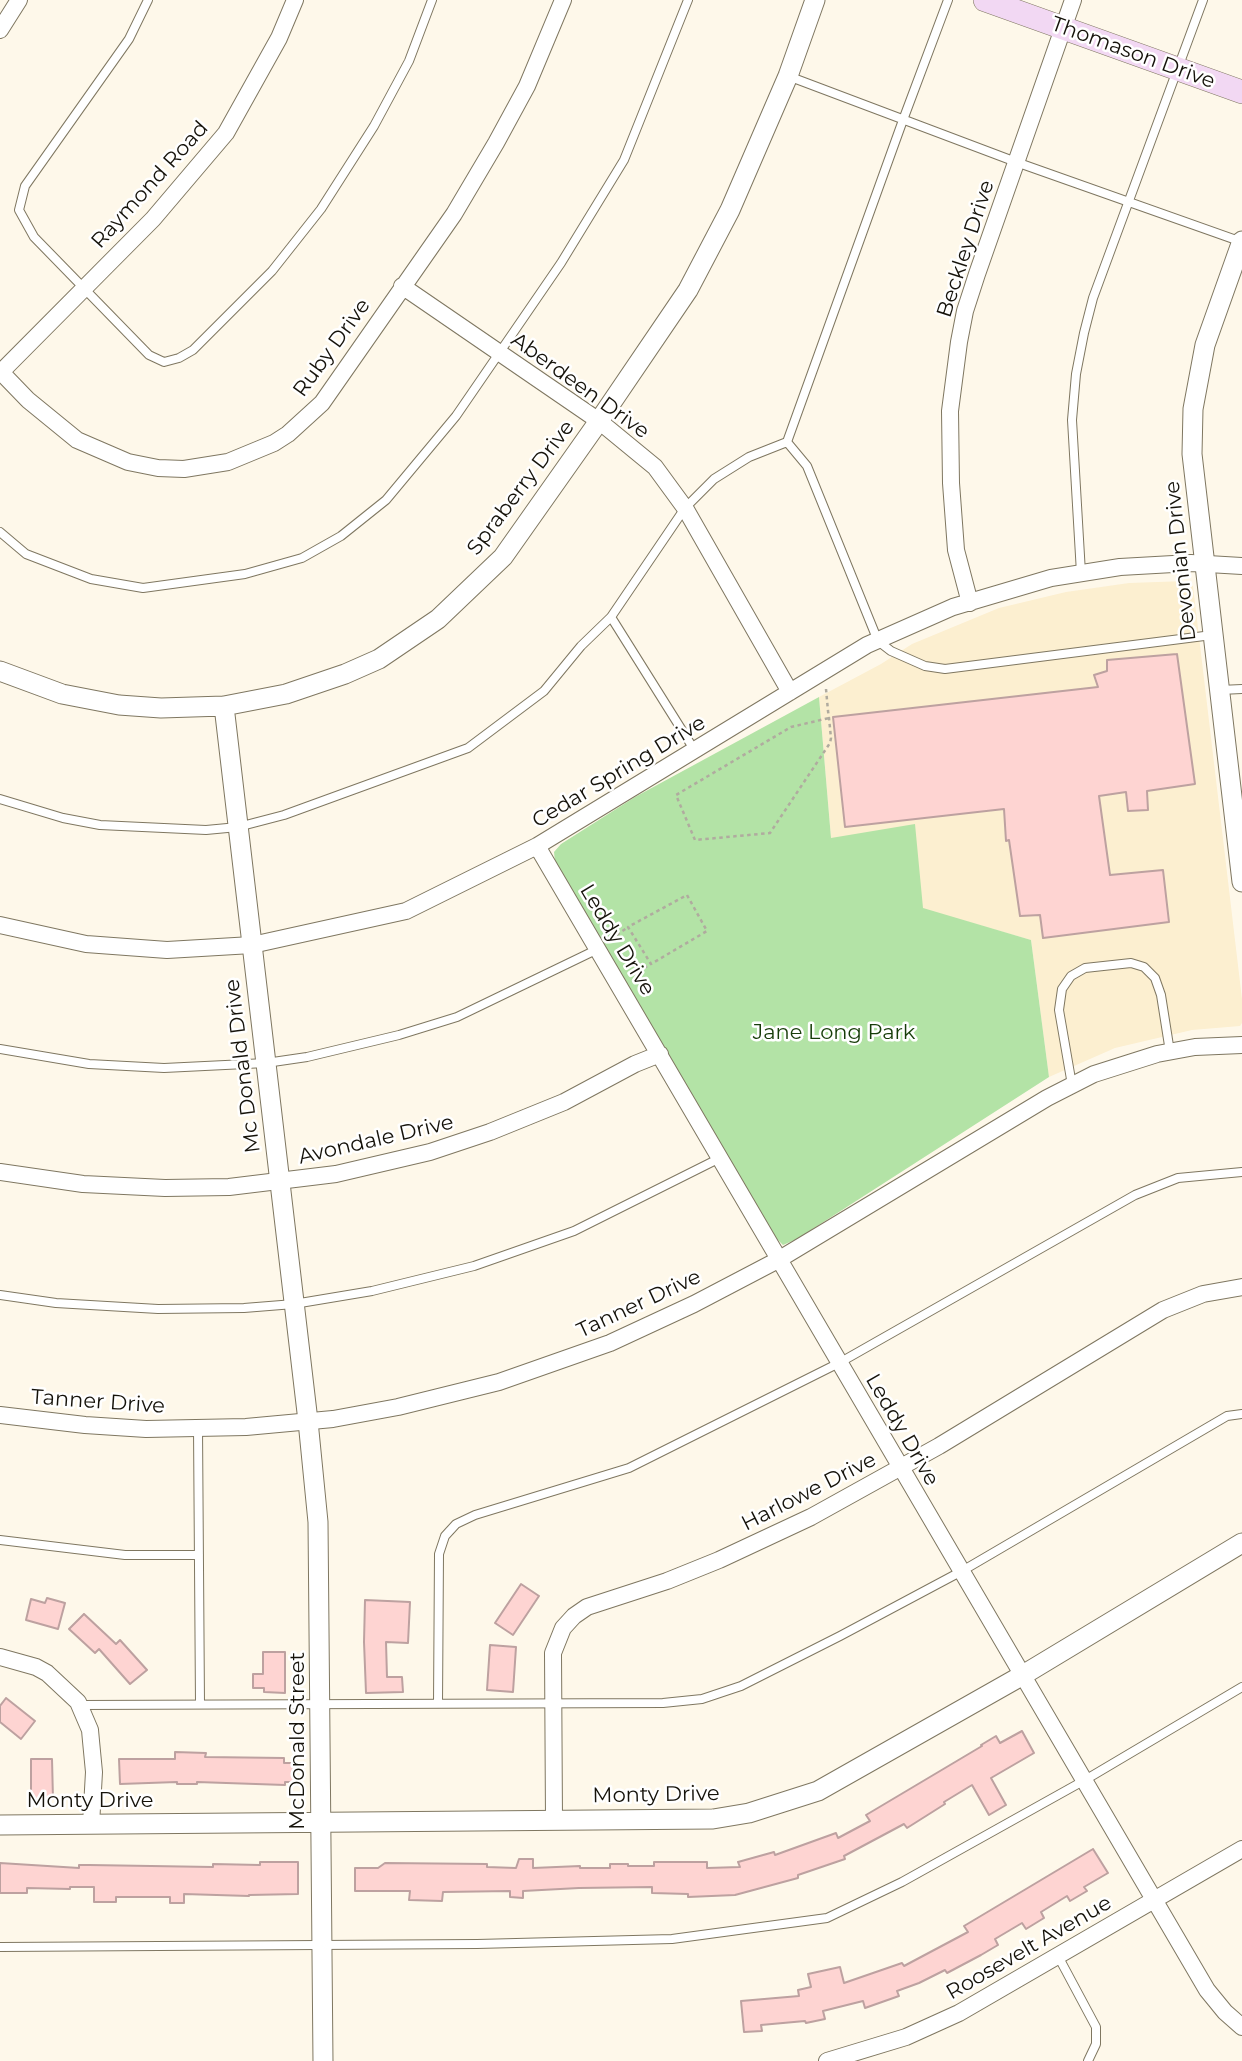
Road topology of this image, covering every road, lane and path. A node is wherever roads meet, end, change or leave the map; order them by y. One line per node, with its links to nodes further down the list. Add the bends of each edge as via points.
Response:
1 (19, 0): 13 (street)
2 (148, 0): 21 (lane, via 122,50 25,186 19,210 34,237)
3 (295, 0): 21 (street, Raymond Road, via 226,133 153,219)
4 (432, 0): 21 (lane, via 403,72 321,209 272,271 193,350 164,362 149,355)
5 (563, 0): 22 (street, Ruby Drive, via 527,86 496,144 454,214)
6 (688, 0): 23 (lane, via 624,160)
7 (815, 0): 15 (street, Spraberry Drive)
8 (948, 0): 17 (lane)
9 (985, 0): 12 (main road, Thomason Drive)
10 (1073, 0): 12 (street, Beckley Drive)
11 (1203, 0): 14 (lane)
12 (1063, 28): 14 (main road, Thomason Drive); 18 (street, Beckley Drive)
13 (0, 30)
14 (1179, 70): 16 (main road, Thomason Drive); 19 (lane)
15 (788, 76): 17 (lane); 25 (street, Spraberry Drive, via 730,210 688,290)
16 (1242, 92)
17 (903, 120): 18 (lane); 26 (lane)
18 (1016, 162): 19 (lane); 32 (street, Beckley Drive, via 965,311 950,411 956,550)
19 (1130, 201): 20 (lane); 31 (lane, via 1093,298 1076,374 1072,420)
20 (1242, 242): 29 (street, Devonian Drive, via 1205,345 1193,409 1192,454)
21 (83, 286): 24 (street, Raymond Road)
22 (402, 286): 23 (street, Aberdeen Drive); 24 (street, Ruby Drive, via 322,403 302,423 274,443 211,466 158,468 101,452 60,428)
23 (500, 353): 25 (street, Aberdeen Drive); 28 (lane, via 456,416 386,500 341,536 303,558 245,574 143,588 91,579 26,554)
24 (0, 372)
25 (600, 421): 27 (street, Aberdeen Drive, via 655,467); 41 (street, Spraberry Drive, via 503,557 438,619 379,659 345,674 286,694)
26 (787, 442): 27 (lane, via 749,457 714,479); 35 (lane, via 807,466)
27 (685, 508): 33 (lane); 40 (street, Aberdeen Drive)
28 (0, 532)
29 (1203, 565): 30 (street, Cedar Spring Drive); 31 (street, Cedar Spring Drive, via 1155,564); 34 (street, Devonian Drive)
30 (1242, 566)
31 (1080, 573): 32 (street, Cedar Spring Drive)
32 (970, 603): 35 (street, Cedar Spring Drive)
33 (611, 617): 43 (lane); 46 (lane, via 544,691 468,748 284,815)
34 (1212, 635): 35 (lane, via 945,669 925,666); 39 (street, Devonian Drive)
35 (878, 641): 37 (street, Cedar Spring Drive)
36 (0, 671): 41 (street, Spraberry Drive, via 62,694 119,705)
37 (825, 671): 40 (street, Cedar Spring Drive); 42 (path)
38 (1242, 689): 39 (lane)
39 (1218, 690): 45 (street, Devonian Drive)
40 (790, 692): 43 (street, Cedar Spring Drive)
41 (224, 706): 46 (street, Mc Donald Drive)
42 (829, 718): 42 (path, via 830,743 770,833 695,840 676,795 791,727)
43 (695, 751): 47 (street, Cedar Spring Drive)
44 (0, 799): 46 (lane, via 100,825)
45 (1237, 806): 48 (street, Devonian Drive)
46 (238, 827): 51 (street, Mc Donald Drive)
47 (537, 846): 51 (street, Cedar Spring Drive, via 406,911); 52 (street, Leddy Drive)
48 (1242, 882)
49 (0, 925): 51 (street, Cedar Spring Drive, via 86,944 167,950)
50 (628, 926): 52 (path); 53 (path); 53 (path, via 687,895 707,931)
51 (252, 946): 59 (street, Mc Donald Drive)
52 (598, 949): 58 (street, Leddy Drive); 59 (lane, via 457,1017 307,1057)
53 (650, 964): 54 (path)
54 (629, 976)
55 (1242, 1045): 57 (street, Tanner Drive)
56 (0, 1049): 59 (lane, via 89,1064 164,1068)
57 (1170, 1052): 60 (street, Tanner Drive, via 1125,1063); 60 (lane, via 1161,995 1155,978 1144,967 1131,963 1084,968 1062,989 1059,1010)
58 (660, 1054): 61 (street, Leddy Drive); 64 (street, Avondale Drive, via 564,1102 460,1143 367,1168)
59 (266, 1063): 64 (street, Mc Donald Drive)
60 (1072, 1085): 65 (street, Tanner Drive)
61 (720, 1158): 65 (street, Leddy Drive); 68 (lane, via 574,1231 474,1266 372,1292)
62 (0, 1172): 64 (street, Avondale Drive, via 132,1188)
63 (1242, 1172): 69 (lane, via 1178,1178 1135,1195)
64 (280, 1182): 68 (street, Mc Donald Drive)
65 (778, 1260): 69 (street, Leddy Drive); 72 (street, Tanner Drive, via 673,1314 545,1368 398,1407)
66 (1242, 1287): 74 (street, Harlowe Drive, via 1203,1294 1163,1310)
67 (0, 1295): 68 (lane, via 158,1309)
68 (294, 1304): 72 (street, Mc Donald Drive)
69 (839, 1363): 74 (street, Leddy Drive); 84 (lane, via 629,1468 456,1524 445,1536 439,1554)
70 (1242, 1414): 78 (lane, via 1227,1416)
71 (0, 1415): 73 (street, Tanner Drive, via 106,1427)
72 (308, 1421): 73 (street, Tanner Drive); 83 (street, McDonald Street, via 318,1534)
73 (198, 1428): 77 (lane)
74 (900, 1468): 78 (street, Leddy Drive); 82 (street, Harlowe Drive, via 719,1560 581,1611 556,1641)
75 (0, 1540): 77 (lane, via 124,1555)
76 (1242, 1543): 80 (street, Monty Drive)
77 (199, 1555): 85 (lane)
78 (962, 1571): 80 (street, Leddy Drive); 82 (lane, via 741,1686 702,1699)
79 (0, 1657): 86 (street, via 47,1673)
80 (1023, 1675): 87 (street, Leddy Drive); 88 (street, Monty Drive, via 795,1800 713,1819)
81 (1242, 1687): 87 (lane)
82 (553, 1702): 84 (lane); 88 (street, Harlowe Drive)
83 (321, 1703): 84 (lane); 85 (lane); 89 (street, McDonald Street)
84 (438, 1703)
85 (200, 1704): 86 (lane)
86 (79, 1705): 91 (street, via 90,1730 94,1772)
87 (1085, 1780): 93 (street, Leddy Drive); 94 (lane, via 902,1882 827,1918 672,1939)
88 (554, 1820): 89 (street, Monty Drive)
89 (320, 1821): 91 (street, Monty Drive); 94 (street, McDonald Street)
90 (0, 1825): 91 (street, Monty Drive)
91 (91, 1825)
92 (1242, 1849): 93 (street, Roosevelt Avenue)
93 (1156, 1899): 96 (street, Roosevelt Avenue); 97 (street, Leddy Drive, via 1207,1990)
94 (322, 1945): 95 (lane); 98 (street, McDonald Street)
95 (0, 1947)
96 (1058, 1956): 99 (street, Roosevelt Avenue, via 915,2034); 100 (lane, via 1096,2027 1096,2044)
97 (1242, 2027)
98 (323, 2061)
99 (827, 2061)
100 (1088, 2061)

